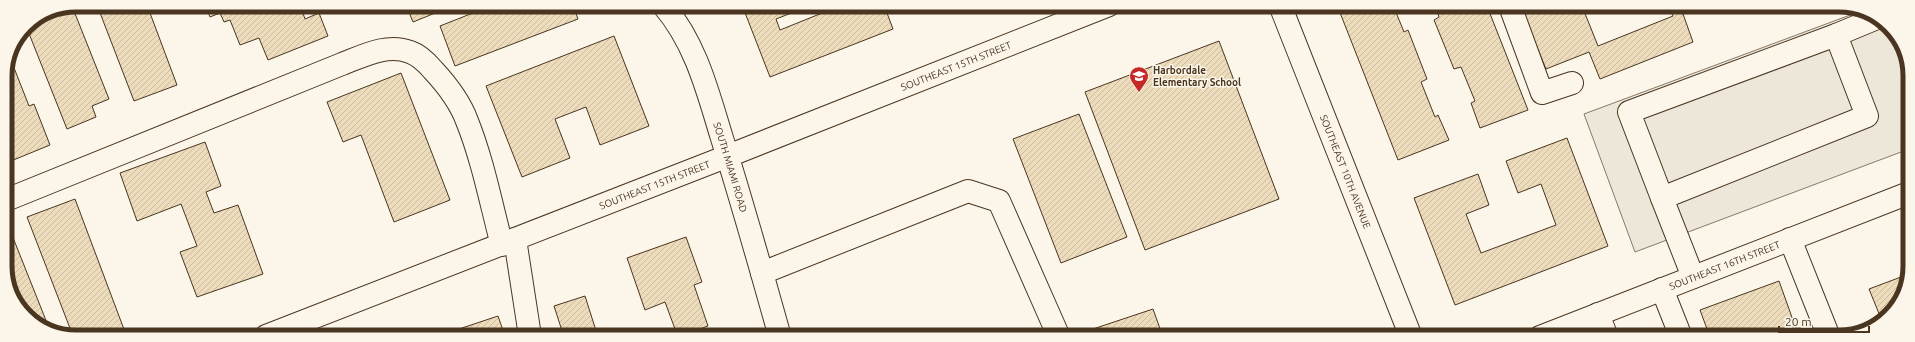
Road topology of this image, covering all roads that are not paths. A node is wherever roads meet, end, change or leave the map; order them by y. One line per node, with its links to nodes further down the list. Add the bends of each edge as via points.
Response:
1 (669, 12): 8 (street, SOUTH MIAMI ROAD, via 697,60)
2 (1091, 12): 8 (street, SOUTHEAST 15TH STREET)
3 (1283, 12): 22 (street, SOUTHEAST 10TH AVENUE)
4 (1512, 12): 7 (street, via 1542,93)
5 (1871, 20): 6 (street)
6 (1836, 34): 11 (street, via 1867,116); 11 (street, via 1629,112)
7 (1572, 83)
8 (728, 156): 13 (street, SOUTHEAST 15TH STREET); 14 (street, SOUTH MIAMI ROAD)
9 (1903, 195): 12 (street, SOUTHEAST 16TH STREET)
10 (12, 198): 13 (street, via 342,64 376,51 394,49 410,52 425,62 446,84 456,100 467,120)
11 (1662, 198): 15 (street)
12 (1790, 239): 15 (street, SOUTHEAST 16TH STREET); 26 (street)
13 (508, 242): 18 (street, SOUTHEAST 15TH STREET); 19 (street)
14 (762, 273): 20 (street, SOUTH MIAMI ROAD); 21 (street, via 968,191 999,202)
15 (1693, 277): 16 (street, SOUTHEAST 16TH STREET)
16 (1662, 289): 17 (street, SOUTHEAST 16TH STREET); 25 (street)
17 (1598, 314): 23 (street, SOUTHEAST 16TH STREET); 24 (street)
18 (281, 330)
19 (529, 330)
20 (778, 330)
21 (1056, 330)
22 (1408, 330)
23 (1558, 330)
24 (1604, 330)
25 (1678, 330)
26 (1826, 330)

